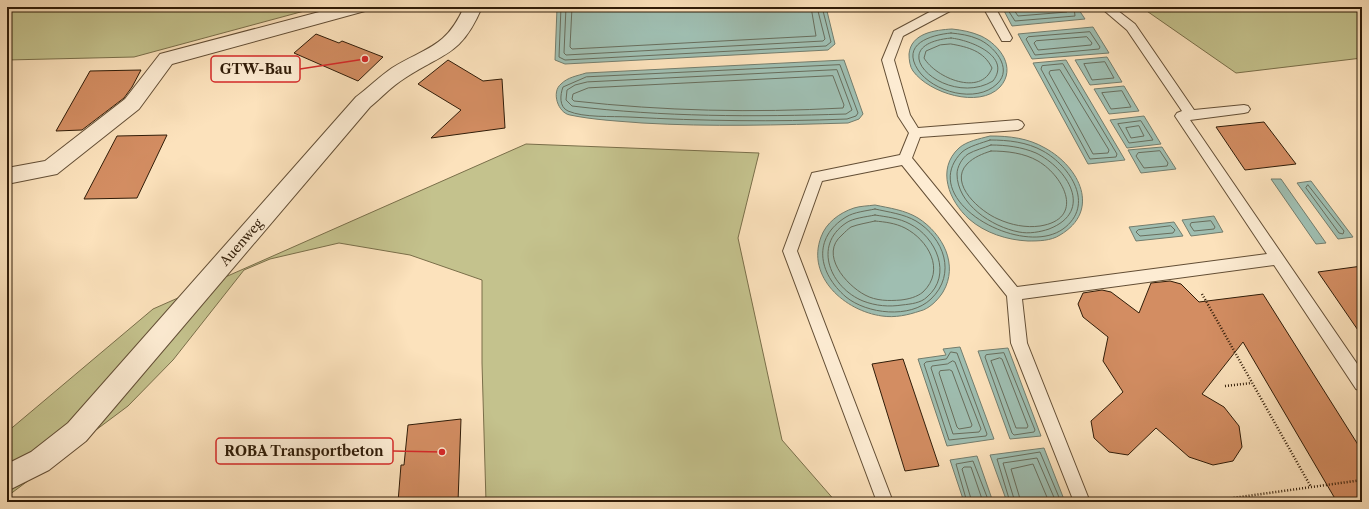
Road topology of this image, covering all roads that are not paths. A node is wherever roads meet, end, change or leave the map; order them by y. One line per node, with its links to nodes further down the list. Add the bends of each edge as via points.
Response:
1 (359, 7): 12 (street, via 166,58 132,104 50,168)
2 (473, 7): 16 (street, Auenweg, via 466,26 448,47 401,72 363,102 77,432 40,461)
3 (948, 7): 10 (lane, via 898,34 888,60 904,116)
4 (989, 7): 6 (lane)
5 (1106, 7): 8 (lane, via 1131,27)
6 (1006, 38)
7 (1244, 109): 8 (lane)
8 (1191, 115): 13 (lane, via 1181,116)
9 (1018, 125): 10 (lane)
10 (915, 133): 11 (lane)
11 (905, 159): 14 (lane); 17 (lane, via 817,177 790,251)
12 (7, 176)
13 (1278, 259): 14 (lane); 15 (lane)
14 (1014, 294): 18 (lane, via 1019,343)
15 (1362, 384)
16 (7, 478)
17 (885, 502)
18 (1082, 502)

